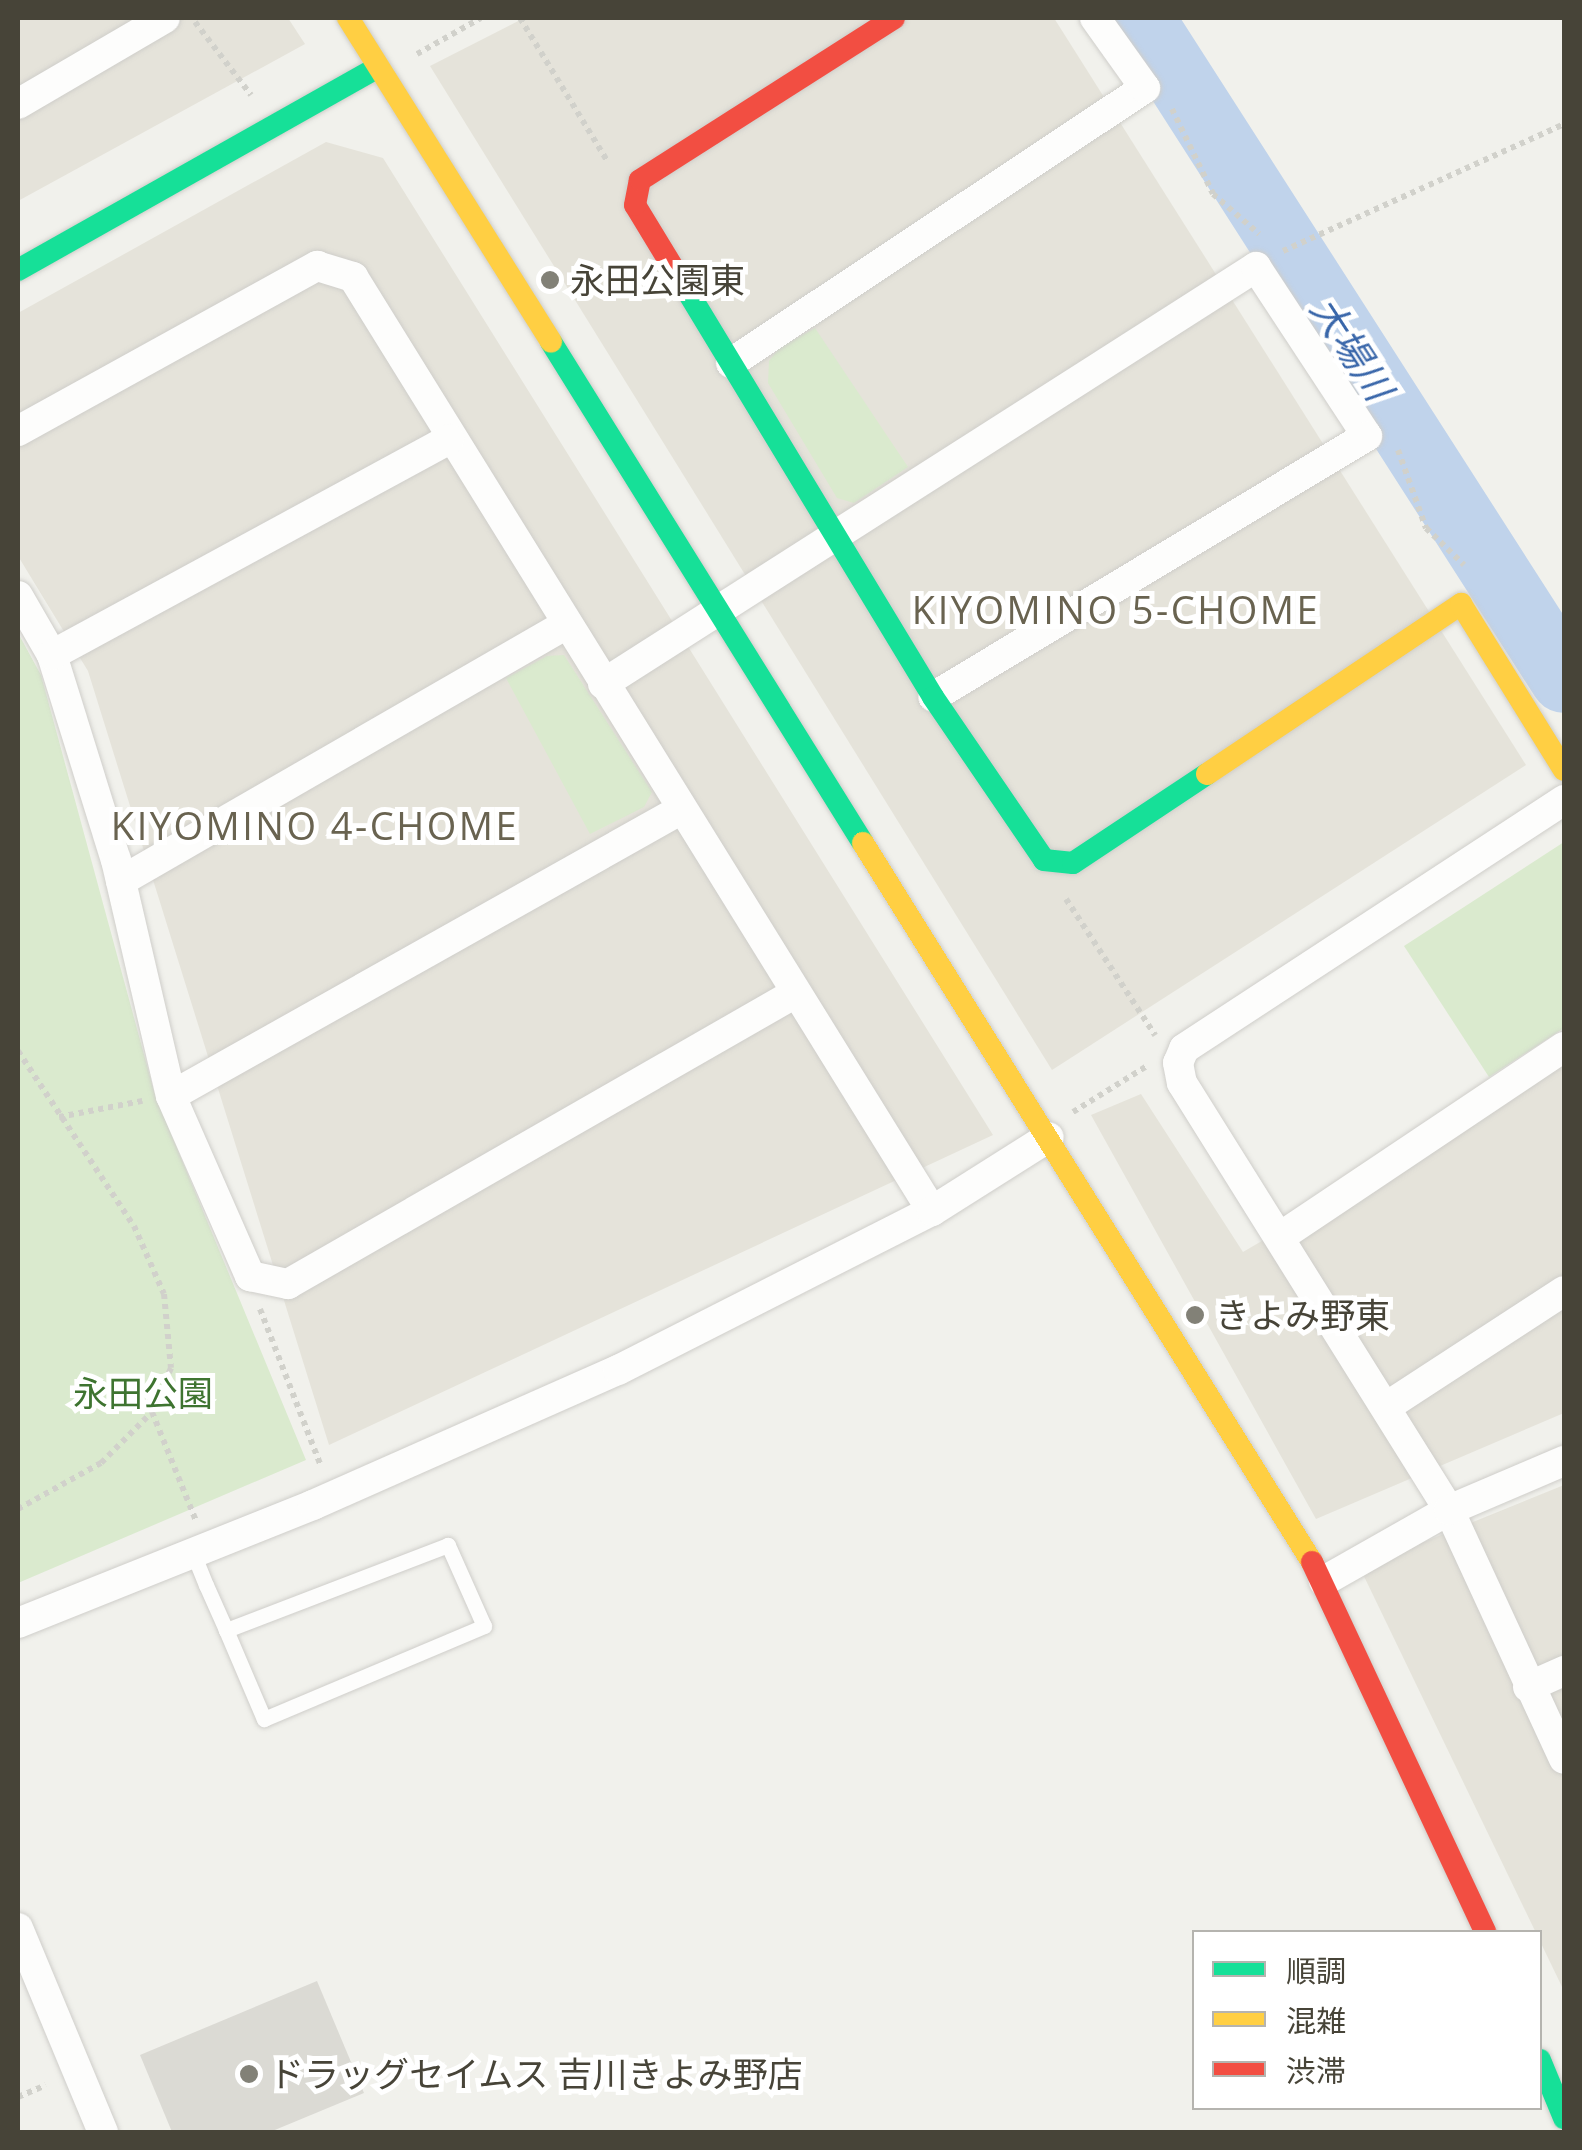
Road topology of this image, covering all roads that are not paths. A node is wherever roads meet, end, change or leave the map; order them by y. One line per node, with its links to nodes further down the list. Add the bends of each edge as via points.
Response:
1 (165, 18): 6 (street)
2 (348, 18): 5 (street)
3 (894, 18): 8 (street, via 633,189 635,206)
4 (1096, 18): 8 (street, via 1144,88)
5 (378, 68): 7 (street); 13 (street)
6 (18, 104)
7 (18, 270)
8 (731, 363): 11 (street)
9 (18, 431): 10 (street, via 317,266 354,278)
10 (449, 439): 14 (street); 15 (street)
11 (838, 533): 13 (street); 17 (street); 17 (street, via 1256,267 1367,436)
12 (18, 596): 15 (street)
13 (718, 606): 16 (street); 25 (street)
14 (565, 625): 16 (street); 21 (street)
15 (52, 655): 21 (street)
16 (604, 684): 20 (street)
17 (934, 697): 18 (street, via 1044,860 1058,866 1073,863 1461,604)
18 (1564, 770)
19 (1564, 800): 27 (street, via 1184,1049 1178,1064 1182,1083)
20 (682, 809): 22 (street); 24 (street)
21 (121, 881): 24 (street)
22 (792, 994): 24 (street, via 288,1284 250,1276); 26 (street)
23 (1564, 1047): 27 (street)
24 (171, 1096)
25 (1048, 1137): 26 (street); 33 (street)
26 (932, 1210): 32 (street, via 618,1370)
27 (1280, 1237): 29 (street)
28 (1564, 1290): 29 (street)
29 (1386, 1406): 31 (street)
30 (1564, 1461): 31 (street)
31 (1449, 1510): 33 (street); 37 (street)
32 (200, 1551): 34 (street); 35 (lane)
33 (1324, 1581): 40 (street)
34 (18, 1623)
35 (226, 1630): 35 (lane, via 264,1719 484,1626 448,1545)
36 (1564, 1671): 37 (street)
37 (1528, 1686): 38 (street)
38 (1564, 1759)
39 (18, 1928): 43 (street)
40 (1484, 1930)
41 (1542, 2065): 42 (street)
42 (1564, 2118)
43 (103, 2132)

